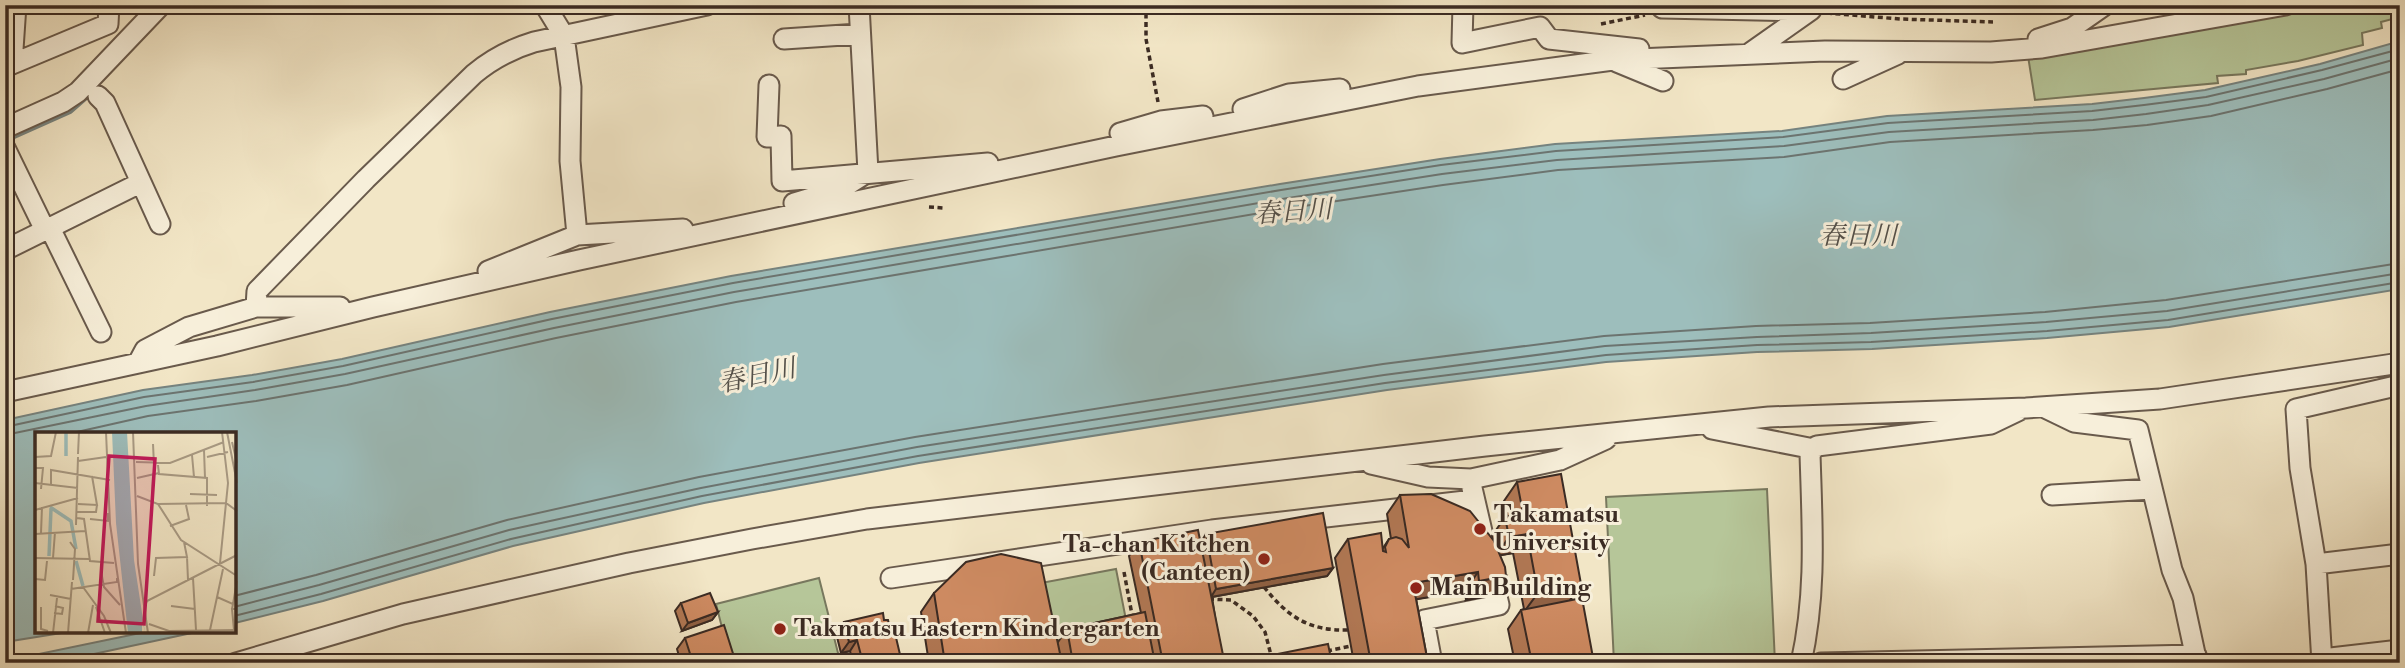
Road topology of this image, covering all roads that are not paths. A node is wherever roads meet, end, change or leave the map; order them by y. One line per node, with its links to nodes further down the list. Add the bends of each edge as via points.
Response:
1 (16, 5): 22 (street)
2 (161, 5): 13 (street)
3 (545, 5): 15 (street)
4 (707, 5): 15 (street)
5 (859, 5): 14 (street)
6 (1463, 5): 20 (street, via 1462,43 1540,27 1549,39 1645,50)
7 (2105, 5): 18 (street, via 2072,28)
8 (2286, 5): 18 (street)
9 (1662, 7): 10 (street)
10 (1721, 7): 11 (street)
11 (1814, 8): 19 (street)
12 (108, 15): 13 (street); 22 (street)
13 (141, 27): 28 (street, via 78,92)
14 (859, 34): 16 (street); 33 (street)
15 (564, 36): 38 (street, via 571,87 570,161); 41 (street, via 512,49 474,74 257,291)
16 (784, 40)
17 (1905, 50): 18 (street); 19 (street); 23 (street)
18 (2008, 52)
19 (1750, 53): 20 (street)
20 (1650, 58): 21 (street)
21 (1612, 60): 24 (street); 27 (street, via 1487,75)
22 (9, 65)
23 (1843, 79)
24 (1663, 81)
25 (769, 85): 33 (street, via 767,137 781,136 782,181)
26 (98, 96): 34 (street)
27 (1229, 118): 30 (street); 30 (street, via 1161,121)
28 (5, 128)
29 (5, 148): 37 (street)
30 (1079, 149): 31 (street); 32 (street)
31 (1016, 158): 32 (street); 33 (street)
32 (1039, 162): 36 (street)
33 (868, 172): 36 (street, via 841,189 764,213)
34 (140, 183): 35 (street); 37 (street)
35 (160, 225)
36 (740, 226): 38 (street); 40 (street)
37 (48, 229): 39 (street); 43 (street)
38 (577, 234): 40 (street)
39 (5, 250)
40 (464, 285): 42 (street)
41 (256, 307): 42 (street); 44 (street, via 189,327 145,350)
42 (373, 307): 44 (street)
43 (101, 332)
44 (138, 363): 47 (street)
45 (2400, 363): 48 (street, via 2160,399)
46 (2400, 385): 58 (street, via 2296,409 2300,468)
47 (5, 392)
48 (2034, 407): 49 (street, via 1769,417); 51 (street, via 1991,424); 54 (street, via 2074,422 2138,430)
49 (1693, 425): 50 (street); 51 (street)
50 (1623, 432): 52 (street); 53 (street, via 1560,460)
51 (1814, 449): 66 (street, via 1810,453 1813,583)
52 (1356, 461): 53 (street, via 1428,477); 64 (street, via 867,519 752,539 403,614)
53 (1471, 479): 56 (street)
54 (2152, 489): 55 (street); 62 (street)
55 (2052, 495)
56 (1474, 500): 59 (street, via 1212,530); 65 (street, via 1499,606 1424,620)
57 (2400, 554): 58 (street)
58 (2316, 564): 63 (street)
59 (891, 578)
60 (2400, 650): 63 (street)
61 (2133, 659): 62 (street); 67 (street)
62 (2196, 659)
63 (2322, 661)
64 (236, 663)
65 (1432, 663)
66 (1801, 663)
67 (1821, 663)

